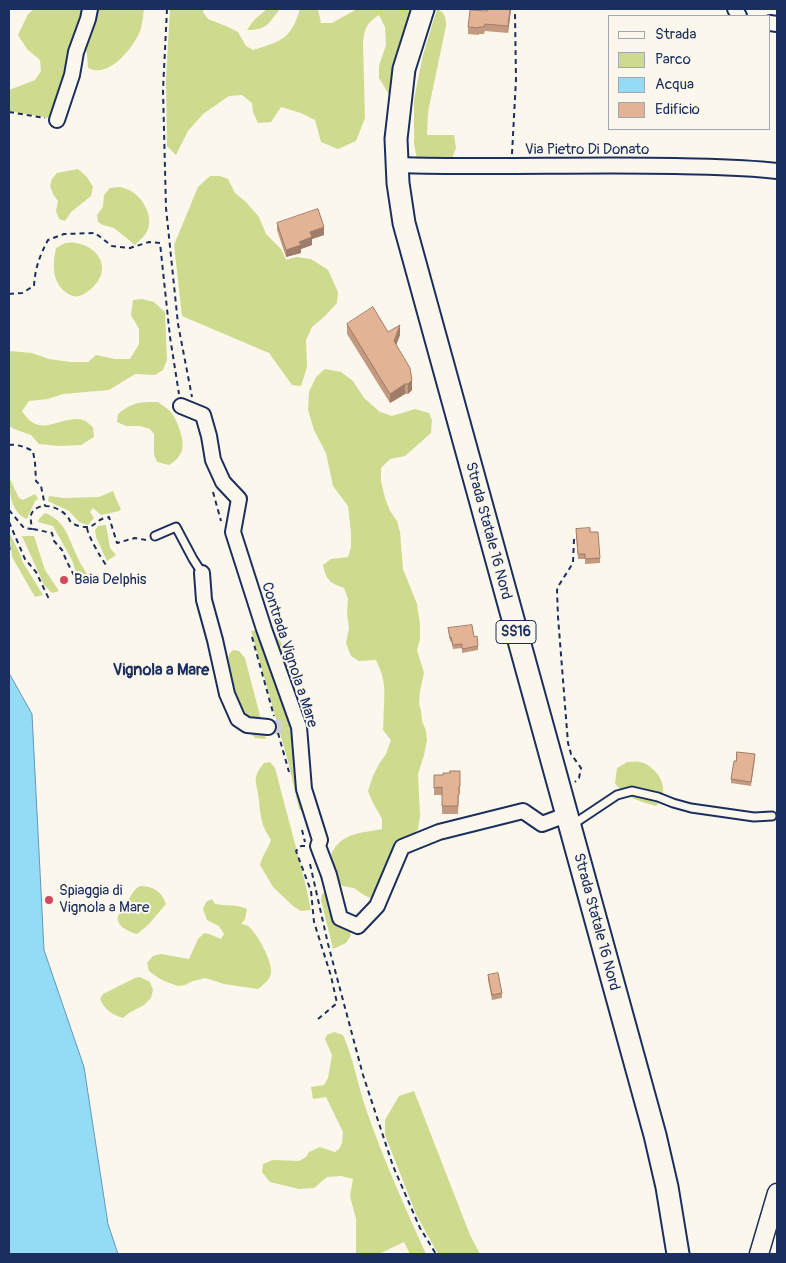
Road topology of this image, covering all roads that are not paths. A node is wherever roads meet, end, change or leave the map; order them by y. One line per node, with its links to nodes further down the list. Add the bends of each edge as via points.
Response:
1 (90, 9): 3 (street)
2 (423, 9): 4 (main road, Strada Statale 16 Nord / SS16, via 404,70 396,139)
3 (57, 120)
4 (397, 165): 5 (street, Via Pietro Di Donato, via 634,165); 11 (main road, Strada Statale 16 Nord / SS16, via 404,223)
5 (777, 171)
6 (181, 406): 11 (street, Contrada Vignola a Mare, via 203,415 213,460 223,482 239,499 233,532 298,727 304,789 340,918 358,926 378,906 402,848 439,832 522,811 542,824)
7 (152, 538): 8 (lane, via 176,528)
8 (202, 573): 9 (street, via 204,600 228,694 238,720 247,725)
9 (268, 728)
10 (772, 816): 11 (lane, via 754,817 691,808 632,791 617,795)
11 (568, 821): 13 (main road, Strada Statale 16 Nord / SS16, via 654,1135)
12 (777, 1193): 14 (street)
13 (678, 1254)
14 (759, 1254)

